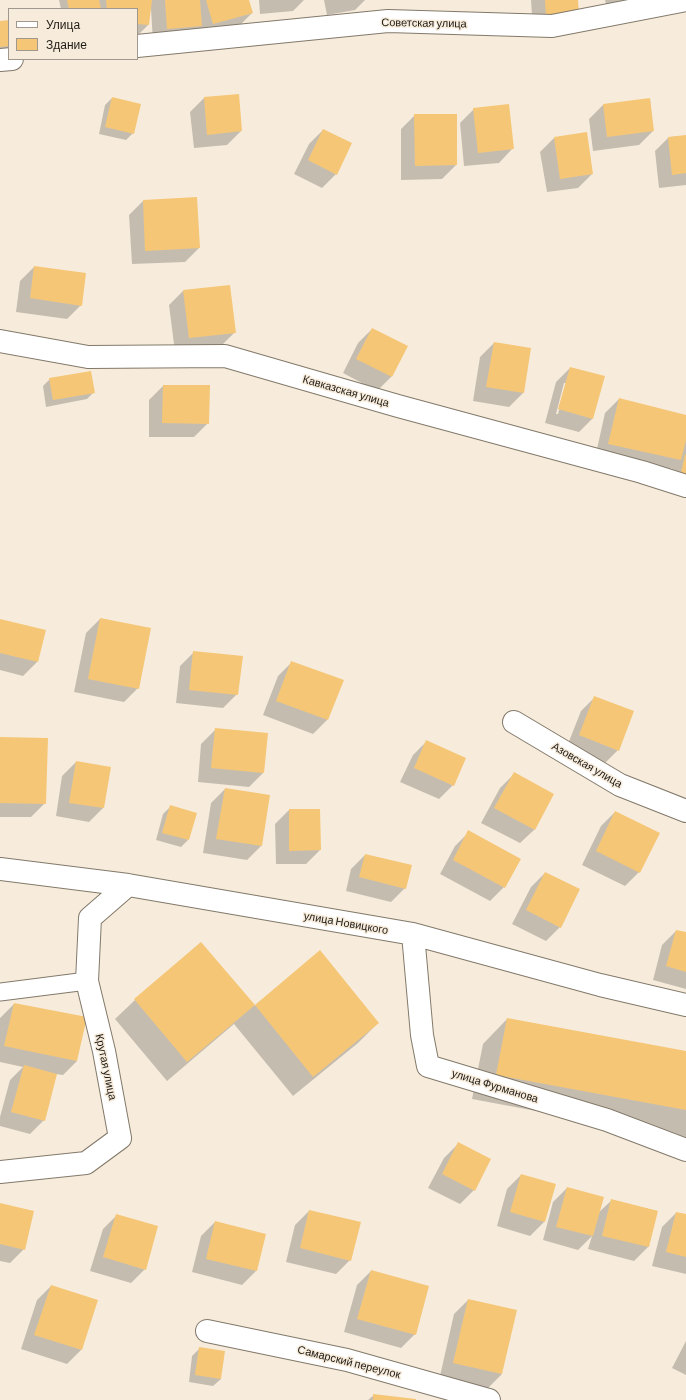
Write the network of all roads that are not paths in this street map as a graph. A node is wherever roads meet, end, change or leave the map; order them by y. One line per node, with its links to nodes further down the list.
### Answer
1 (686, 0): 2 (street, Советская улица)
2 (138, 46)
3 (0, 341): 4 (street, Кавказская улица)
4 (686, 486)
5 (514, 722): 6 (street, Азовская улица)
6 (686, 811)
7 (0, 869): 8 (street, улица Новицкого)
8 (128, 885): 9 (street, улица Новицкого); 10 (street, Крутая улица)
9 (413, 934): 12 (street, улица Новицкого); 13 (street, улица Фурманова)
10 (86, 981): 11 (lane); 14 (street, Крутая улица)
11 (0, 992)
12 (686, 1005)
13 (686, 1150)
14 (0, 1172)
15 (207, 1331): 16 (street, Самарский переулок)
16 (489, 1400)

